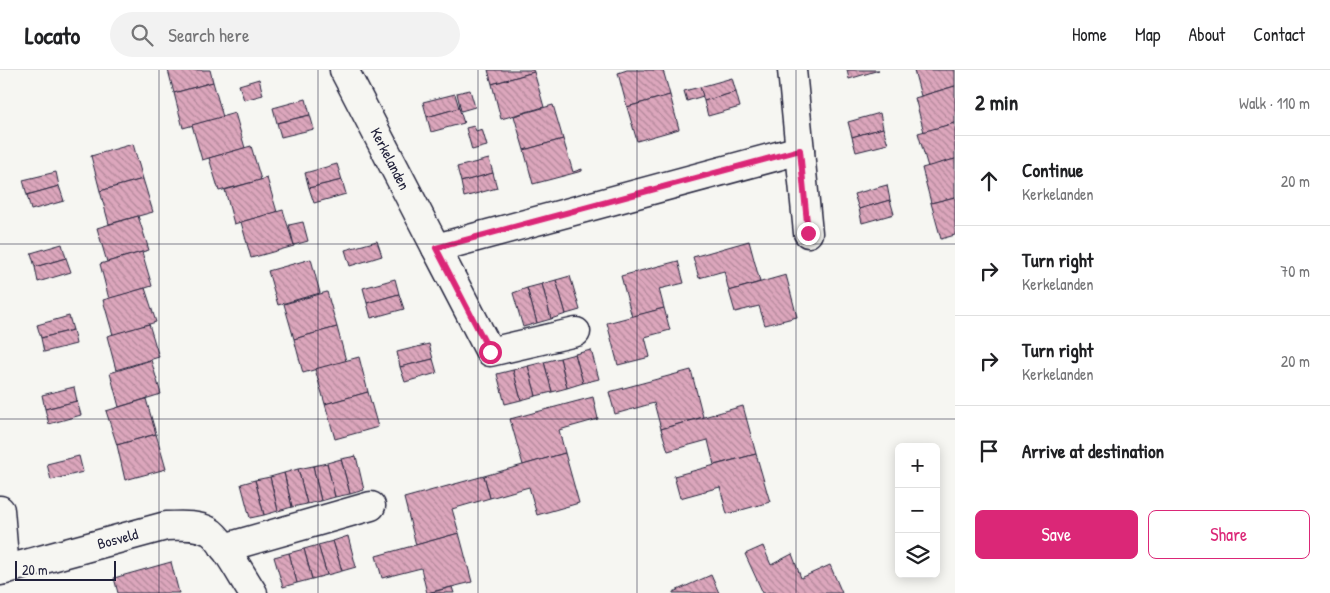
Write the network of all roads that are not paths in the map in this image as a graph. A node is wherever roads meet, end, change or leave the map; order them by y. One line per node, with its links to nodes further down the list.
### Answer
1 (344, 70): 5 (street, Kerkelanden)
2 (792, 70): 3 (street)
3 (800, 150): 4 (street); 5 (street)
4 (808, 233)
5 (436, 248): 6 (street, Kerkelanden)
6 (576, 332)
7 (371, 506): 9 (street)
8 (0, 510): 10 (street, Bosveld)
9 (224, 548): 10 (street, Bosveld); 11 (street, Bosveld)
10 (2, 570)
11 (252, 593)

